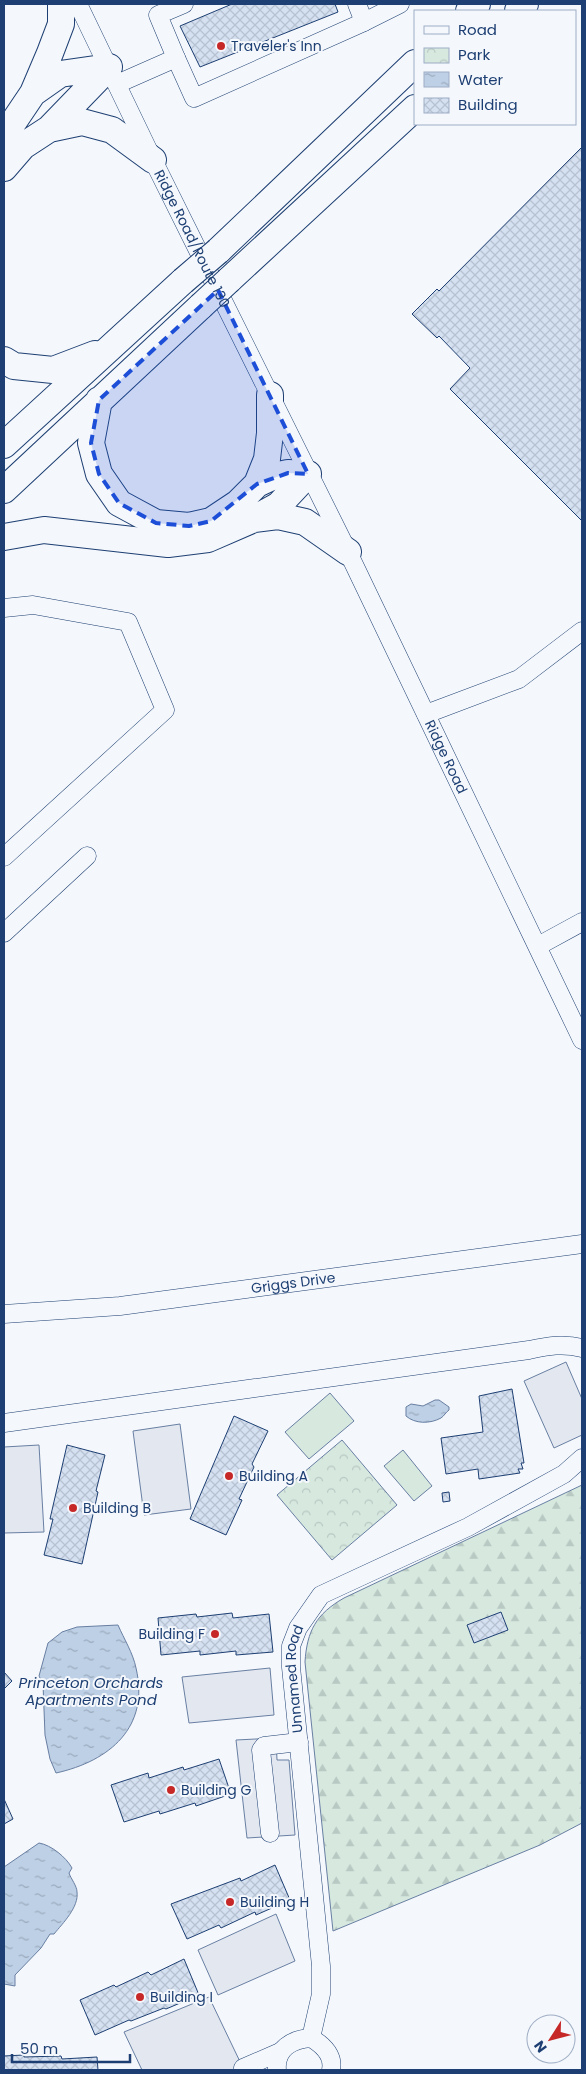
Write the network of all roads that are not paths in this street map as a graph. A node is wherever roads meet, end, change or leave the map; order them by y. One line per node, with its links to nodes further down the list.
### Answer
1 (61, 4): 10 (highway)
2 (78, 4): 9 (street, Ridge Road/Route 130)
3 (184, 4): 7 (street)
4 (357, 4): 6 (street)
5 (400, 4): 6 (street)
6 (364, 22): 7 (street)
7 (176, 58): 9 (street)
8 (414, 64): 16 (highway, bridge)
9 (113, 75): 10 (highway); 12 (highway); 14 (street, Ridge Road/Route 130)
10 (33, 92): 13 (highway)
11 (414, 109): 19 (highway, bridge)
12 (49, 129): 14 (highway); 15 (highway)
13 (4, 136)
14 (153, 160): 18 (street, Ridge Road/Route 130)
15 (4, 168)
16 (110, 348): 17 (highway); 20 (highway)
17 (4, 360)
18 (270, 395): 21 (street, Ridge Road/Route 130); 22 (highway)
19 (99, 400): 22 (highway); 23 (highway)
20 (4, 445)
21 (308, 474): 22 (highway); 24 (highway); 26 (street, Ridge Road)
22 (257, 484)
23 (4, 490)
24 (254, 519): 25 (highway); 26 (highway)
25 (4, 537)
26 (348, 552): 29 (street, Ridge Road)
27 (4, 608): 31 (street)
28 (582, 632): 29 (street)
29 (426, 714): 34 (street, Ridge Road)
30 (87, 856): 33 (street)
31 (4, 857)
32 (582, 922): 34 (street)
33 (4, 934)
34 (538, 946): 35 (street, Ridge Road)
35 (582, 1040)
36 (582, 1244): 37 (street, Griggs Drive)
37 (4, 1314)
38 (582, 1348): 39 (street)
39 (4, 1423)
40 (582, 1458): 42 (street, Unnamed Road)
41 (582, 1472): 42 (street, Unnamed Road)
42 (564, 1474): 43 (street, Unnamed Road)
43 (299, 1742): 44 (street); 45 (street, Unnamed Road)
44 (270, 1833)
45 (311, 2038): 46 (street); 49 (street)
46 (280, 2052): 47 (street); 48 (street)
47 (243, 2068)
48 (277, 2070)
49 (331, 2070)

